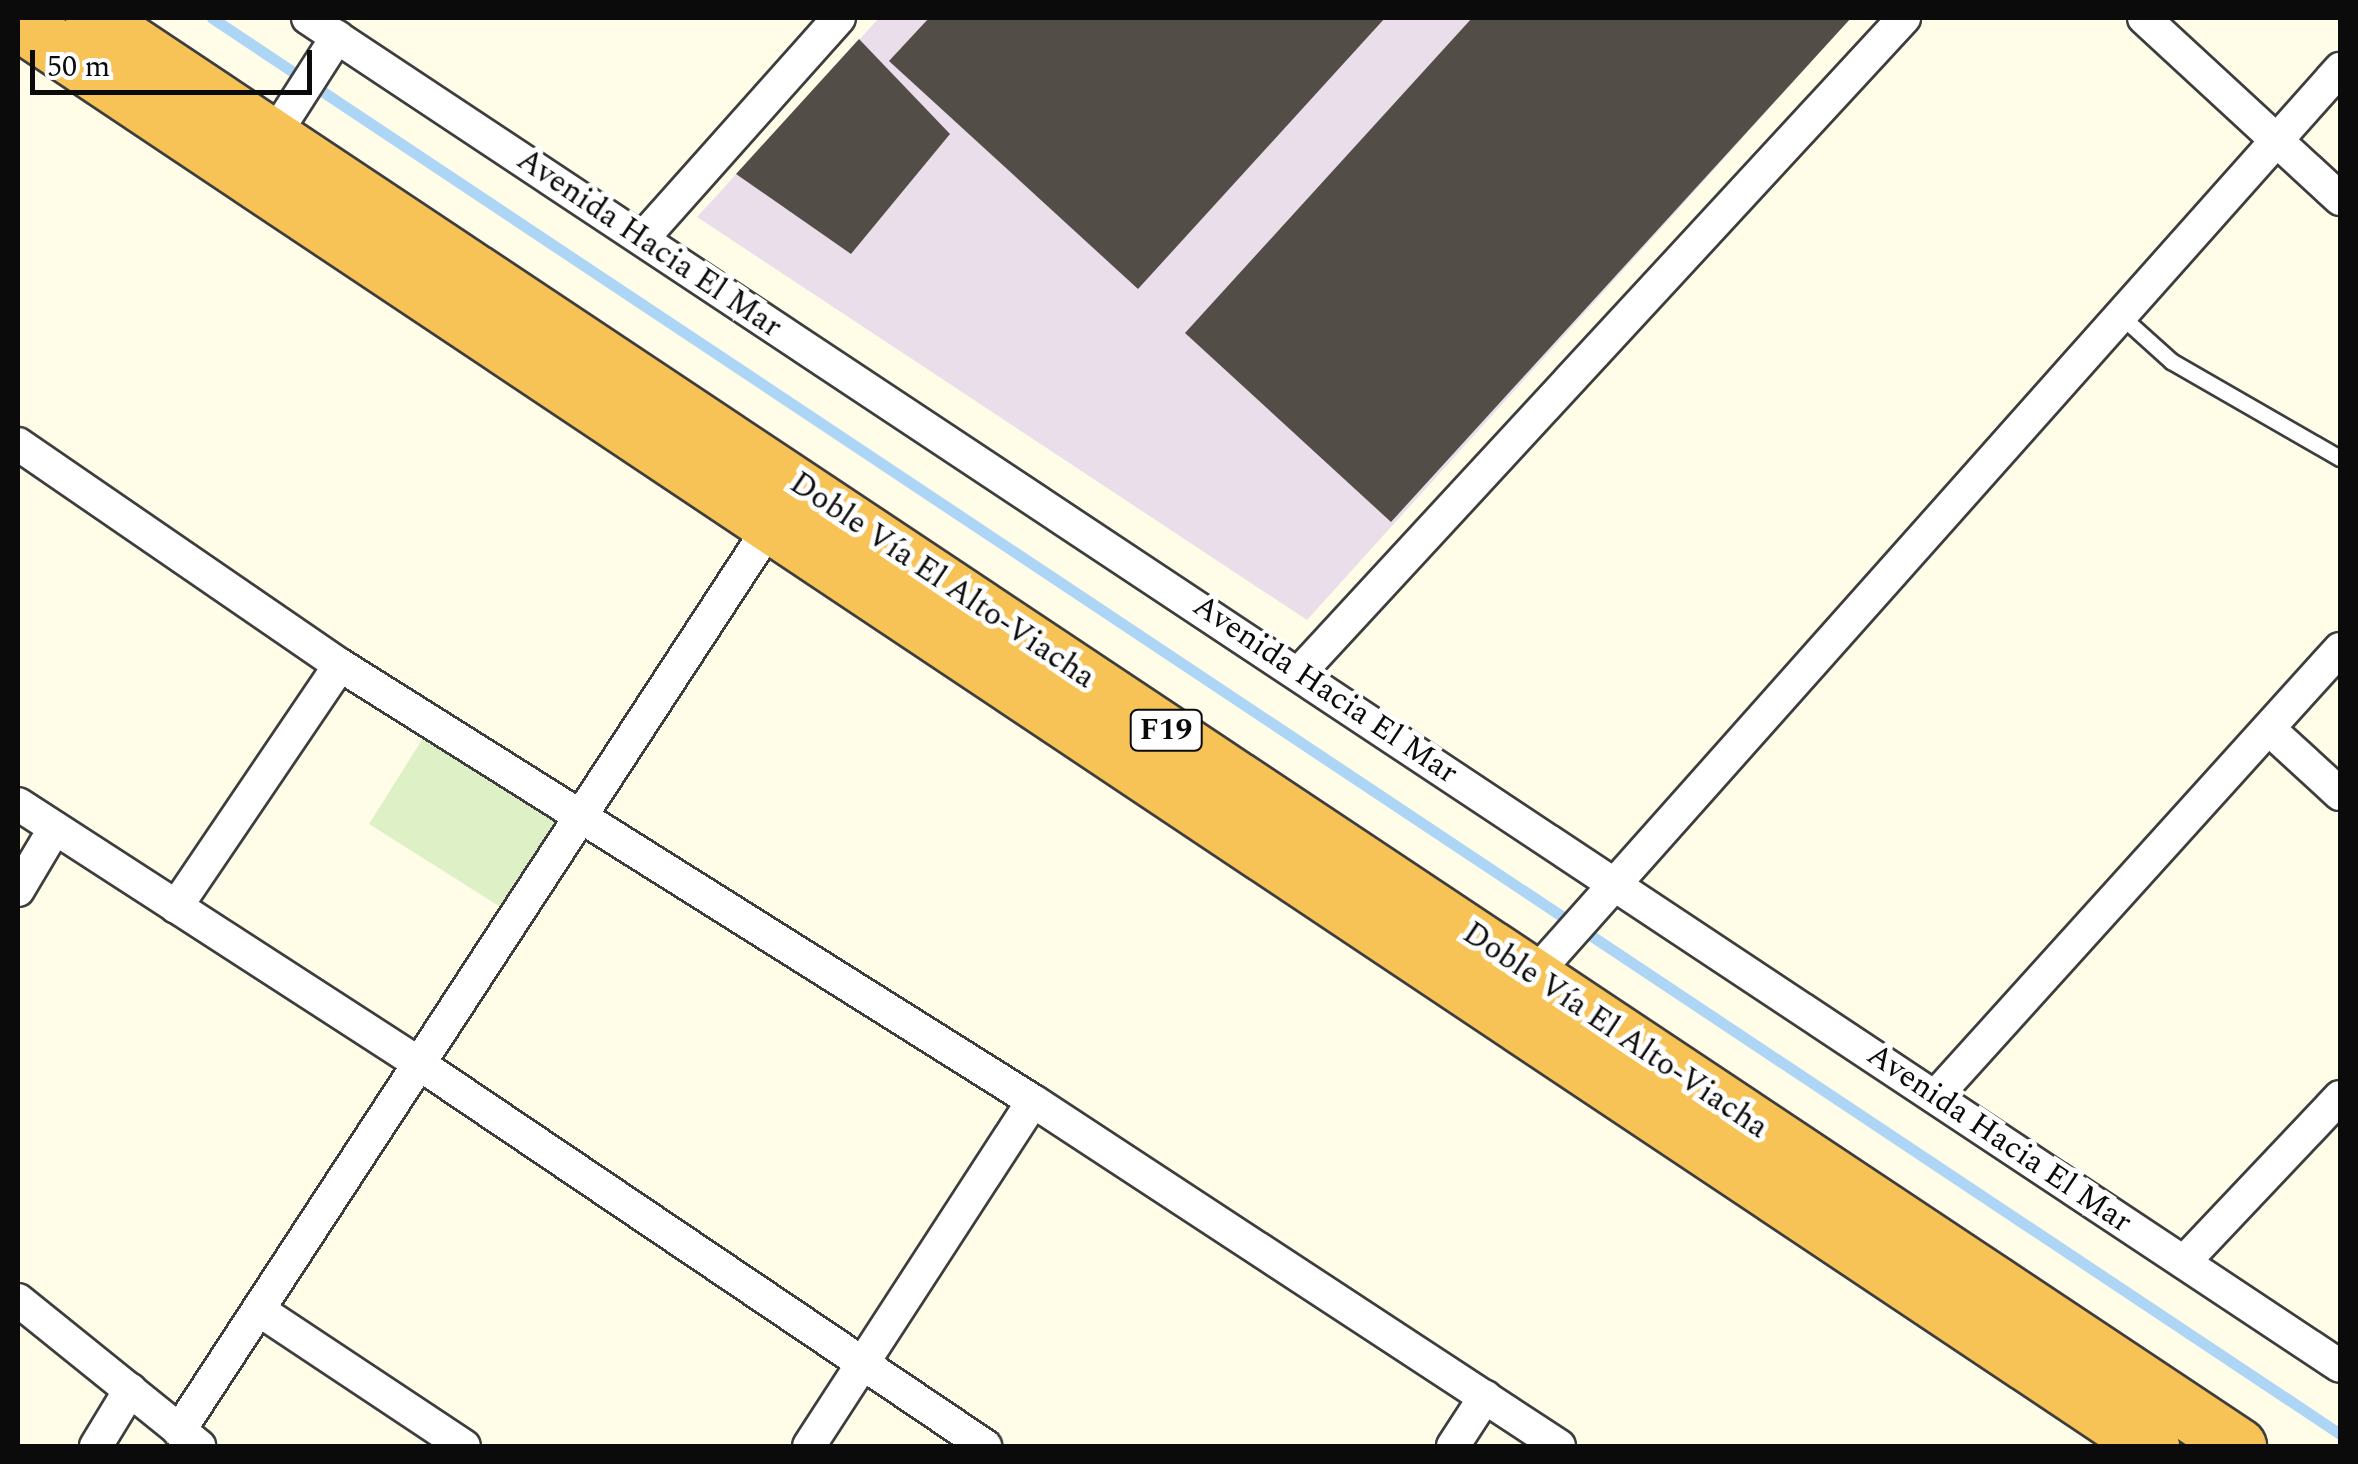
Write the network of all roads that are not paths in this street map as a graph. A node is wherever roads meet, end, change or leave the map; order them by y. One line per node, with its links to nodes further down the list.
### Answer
1 (93, 18): 9 (highway, Doble Vía El Alto-Viacha / F19)
2 (308, 18): 7 (street, Avenida Hacia El Mar)
3 (840, 18): 12 (street)
4 (1904, 18): 19 (street)
5 (2144, 18): 10 (street)
6 (18, 22): 16 (highway, Doble Vía El Alto-Viacha / F19)
7 (337, 37): 9 (street); 12 (street, Avenida Hacia El Mar)
8 (2340, 69): 10 (street)
9 (291, 108): 28 (highway, Doble Vía El Alto-Viacha / F19)
10 (2276, 140): 11 (street); 13 (street)
11 (2340, 199)
12 (642, 240): 19 (street, Avenida Hacia El Mar)
13 (2120, 315): 15 (lane); 25 (street)
14 (18, 444): 18 (street)
15 (2340, 458)
16 (771, 525): 23 (street); 47 (highway, Doble Vía El Alto-Viacha / F19)
17 (2340, 650): 20 (street)
18 (340, 665): 23 (street); 27 (street)
19 (1301, 670): 25 (street, Avenida Hacia El Mar)
20 (2269, 729): 21 (street); 30 (street)
21 (2340, 794)
22 (18, 804): 24 (street)
23 (583, 816): 29 (street); 32 (street)
24 (54, 828): 26 (street); 27 (street)
25 (1611, 883): 28 (street); 30 (street, Avenida Hacia El Mar)
26 (18, 890)
27 (176, 907): 29 (street)
28 (1540, 966): 48 (highway, Doble Vía El Alto-Viacha / F19)
29 (421, 1065): 35 (street); 36 (street)
30 (1935, 1097): 33 (street, Avenida Hacia El Mar)
31 (2340, 1097): 33 (street)
32 (1033, 1101): 36 (street); 39 (street)
33 (2184, 1262): 37 (street, Avenida Hacia El Mar)
34 (18, 1300): 38 (street)
35 (259, 1310): 40 (street); 42 (street)
36 (861, 1365): 43 (street); 44 (street)
37 (2340, 1366)
38 (130, 1390): 40 (street); 41 (street)
39 (1485, 1397): 45 (street); 46 (street)
40 (189, 1439)
41 (96, 1446)
42 (464, 1446)
43 (809, 1446)
44 (985, 1446)
45 (1453, 1446)
46 (1559, 1446)
47 (2151, 1446)
48 (2238, 1446)

